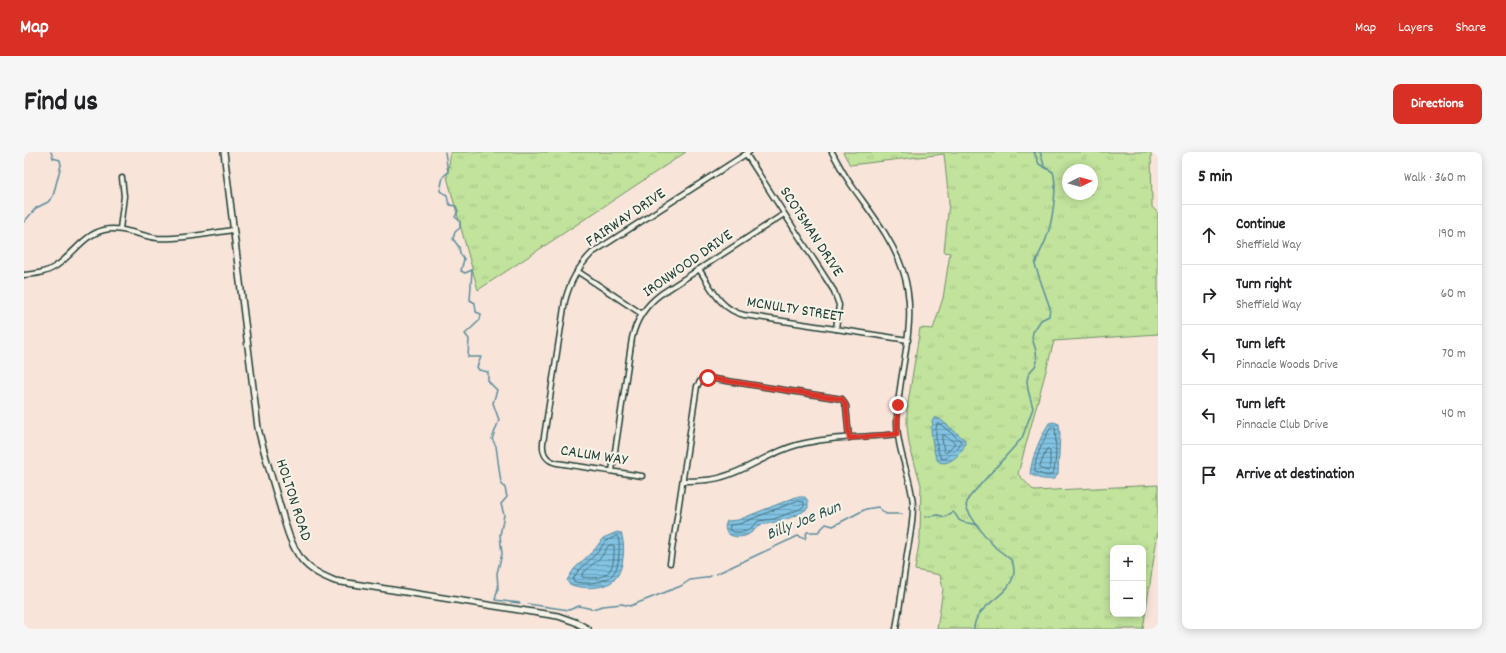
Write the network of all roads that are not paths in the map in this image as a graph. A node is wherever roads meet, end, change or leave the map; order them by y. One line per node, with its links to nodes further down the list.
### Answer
1 (224, 152): 7 (street, HOLTON ROAD)
2 (832, 152): 13 (street)
3 (748, 153): 5 (street, SCOTSMAN DRIVE); 9 (street, FAIRWAY DRIVE)
4 (122, 178): 6 (street)
5 (784, 214): 8 (street, IRONWOOD DRIVE); 12 (street, SCOTSMAN DRIVE)
6 (120, 229): 7 (street); 10 (street)
7 (233, 230): 21 (street, HOLTON ROAD)
8 (699, 269): 11 (street, IRONWOOD DRIVE); 12 (street, MCNULTY STREET)
9 (576, 271): 11 (street); 16 (street, FAIRWAY DRIVE)
10 (24, 275)
11 (642, 314): 17 (street, IRONWOOD DRIVE)
12 (836, 329): 13 (street, MCNULTY STREET)
13 (908, 340): 14 (street)
14 (897, 434): 15 (street); 22 (street)
15 (849, 438): 19 (street); 19 (street)
16 (545, 456): 17 (street, CALUM WAY)
17 (612, 471): 18 (street, CALUM WAY)
18 (642, 476)
19 (683, 481): 20 (street)
20 (670, 563)
21 (588, 629)
22 (896, 629)

